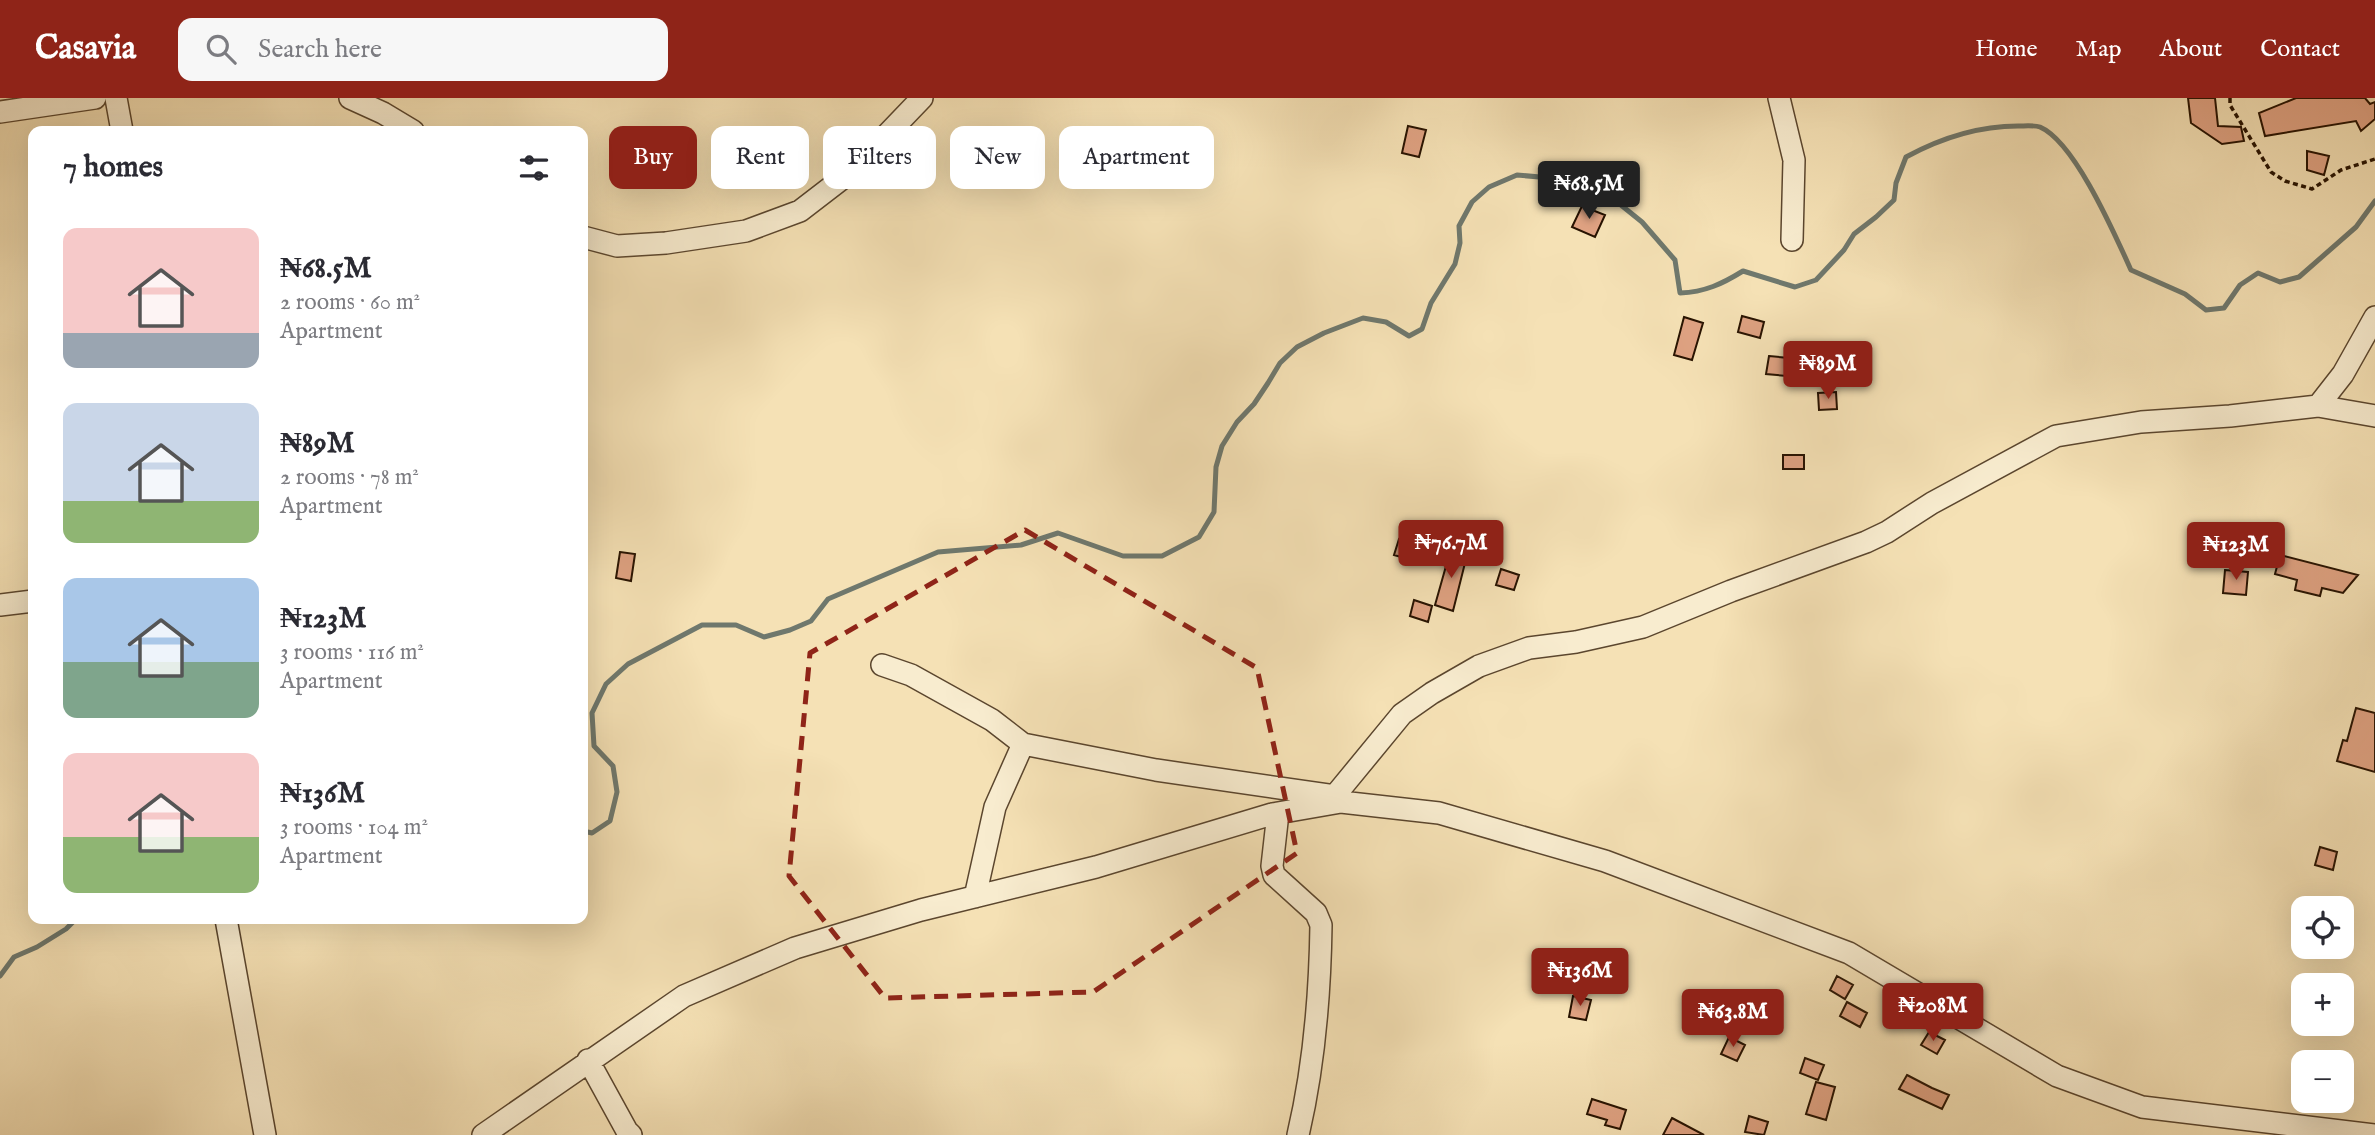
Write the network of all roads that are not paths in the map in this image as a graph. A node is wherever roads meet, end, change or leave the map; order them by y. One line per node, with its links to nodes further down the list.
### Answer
1 (95, 98): 6 (street)
2 (116, 98): 7 (street)
3 (350, 98): 8 (street)
4 (922, 98): 9 (street)
5 (1779, 98): 10 (street)
6 (0, 112)
7 (121, 126)
8 (404, 126)
9 (588, 238)
10 (1792, 240)
11 (2375, 317): 12 (street)
12 (2318, 406): 13 (street); 18 (street)
13 (2375, 416)
14 (28, 602): 15 (street)
15 (0, 605)
16 (882, 665): 17 (street)
17 (1023, 744): 18 (street); 20 (street)
18 (1332, 800): 19 (street); 27 (street)
19 (1278, 813): 20 (street); 26 (street)
20 (975, 897): 22 (street)
21 (227, 924): 23 (street)
22 (588, 1060): 24 (street); 25 (street)
23 (265, 1135)
24 (482, 1135)
25 (631, 1135)
26 (1298, 1135)
27 (2375, 1135)

